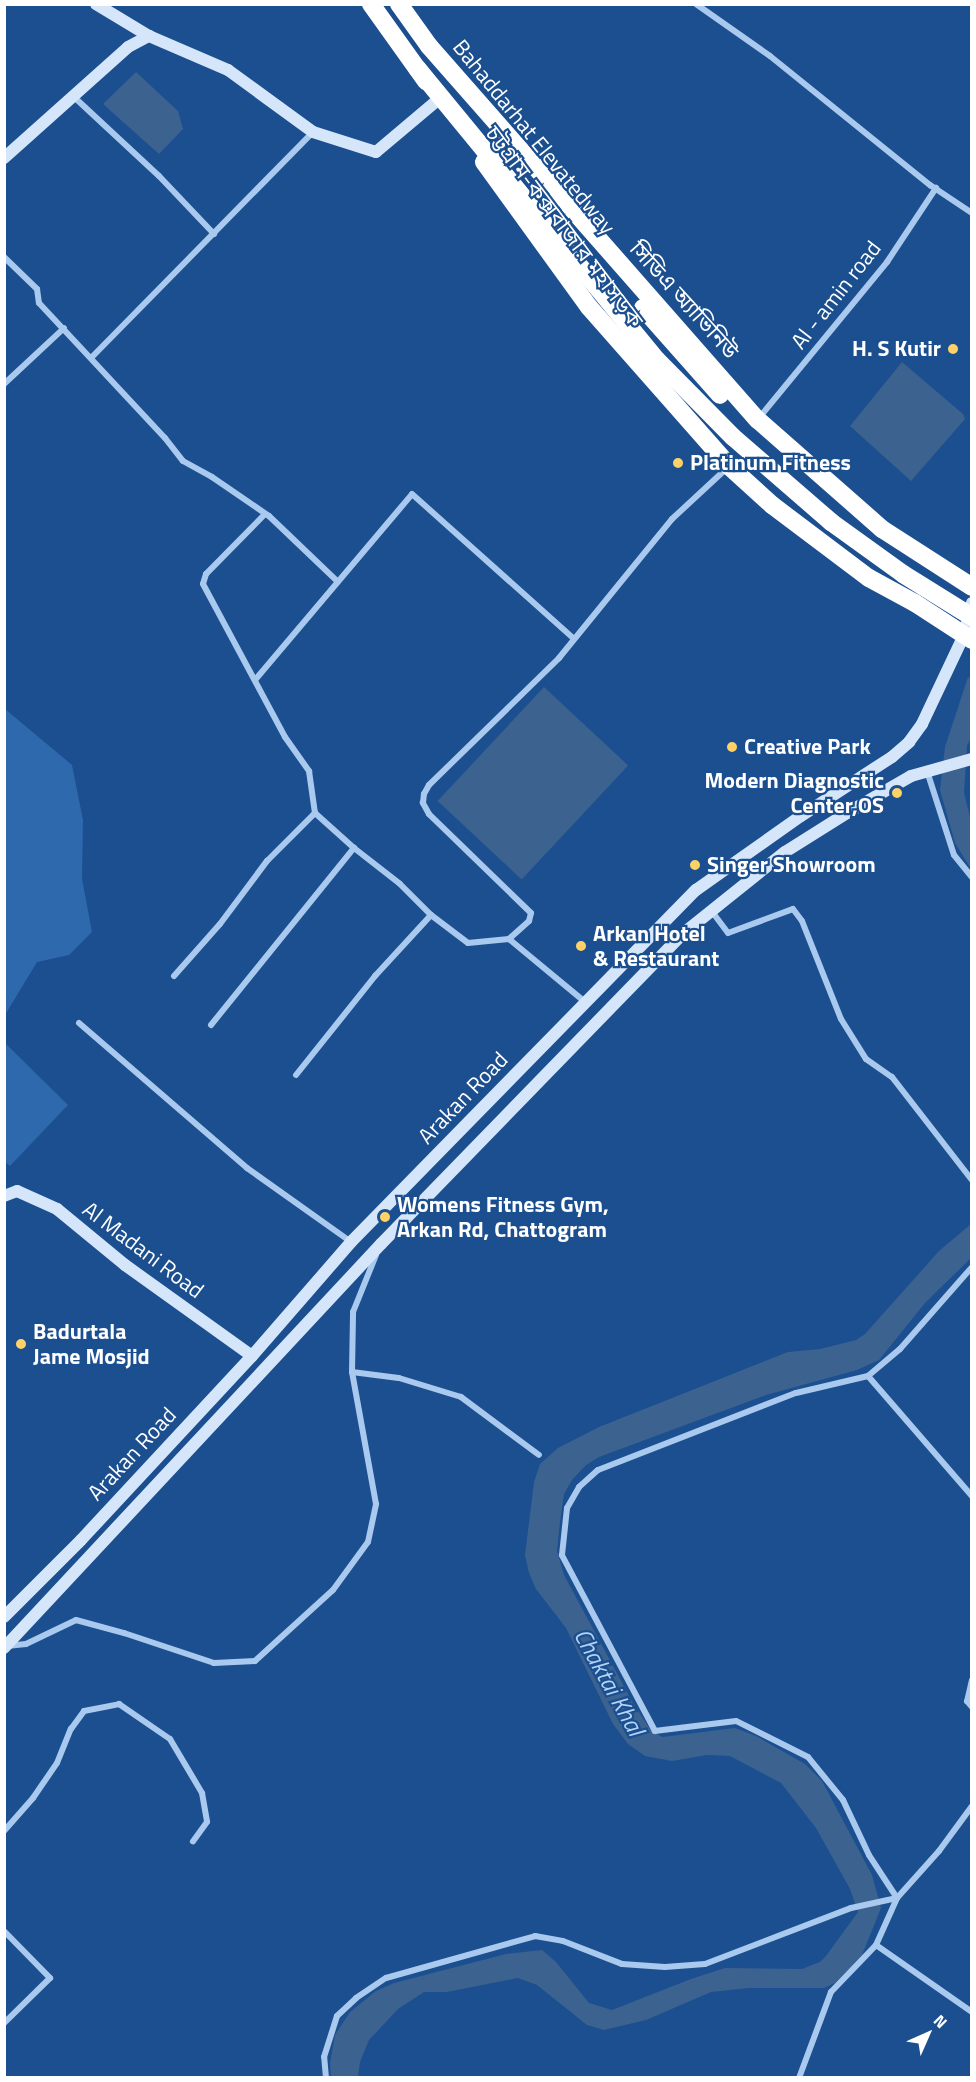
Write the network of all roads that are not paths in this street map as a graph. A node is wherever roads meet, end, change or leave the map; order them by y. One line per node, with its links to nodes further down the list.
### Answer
1 (96, 4): 6 (main road)
2 (371, 4): 5 (highway, চট্টগ্রাম-কক্সবাজার মহাসড়ক)
3 (696, 4): 13 (street)
4 (405, 9): 5 (highway); 7 (highway, সিডিএ অ্যাভিনিউ)
5 (386, 26): 8 (highway, চট্টগ্রাম-কক্সবাজার মহাসড়ক)
6 (149, 36): 9 (main road); 11 (main road)
7 (429, 46): 20 (highway, সিডিএ অ্যাভিনিউ); 25 (highway, Bahaddarhat Elevatedway)
8 (417, 68): 10 (highway, চট্টগ্রাম-কক্সবাজার মহাসড়ক); 27 (highway, Bahaddarhat Elevatedway, bridge)
9 (74, 97): 12 (main road); 15 (street)
10 (439, 99): 11 (main road); 21 (highway, চট্টগ্রাম-কক্সবাজার মহাসড়ক)
11 (313, 132): 15 (street)
12 (4, 158)
13 (936, 188): 14 (street); 20 (street, Al - amin road)
14 (972, 213)
15 (214, 234): 18 (street)
16 (4, 257): 17 (street)
17 (63, 328): 18 (street); 19 (street)
18 (91, 358): 22 (street)
19 (4, 384)
20 (758, 420): 24 (highway, সিডিএ অ্যাভিনিউ)
21 (729, 466): 28 (highway, চট্টগ্রাম-কক্সবাজার মহাসড়ক); 29 (street)
22 (265, 514): 23 (street); 30 (street)
23 (338, 582): 29 (street); 30 (street)
24 (972, 587)
25 (972, 597)
26 (972, 603): 28 (main road, Arakan Road)
27 (972, 617)
28 (968, 638): 40 (main road, Arakan Road)
29 (574, 639): 38 (street)
30 (255, 680): 33 (street)
31 (972, 759): 32 (main road, Arakan Road)
32 (927, 770): 35 (street); 36 (main road, Arakan Road)
33 (315, 813): 34 (street); 39 (street)
34 (354, 848): 37 (street); 42 (street)
35 (972, 877)
36 (710, 909): 44 (street); 47 (main road, Arakan Road)
37 (431, 915): 38 (street); 43 (street)
38 (509, 939): 40 (street)
39 (174, 976)
40 (584, 1001): 46 (main road, Arakan Road)
41 (79, 1023): 46 (street)
42 (211, 1024)
43 (296, 1075)
44 (972, 1180)
45 (4, 1196): 49 (main road, Al Madani Road)
46 (351, 1242): 49 (main road, Arakan Road)
47 (381, 1244): 50 (street); 55 (main road, Arakan Road)
48 (972, 1267): 51 (street)
49 (252, 1356): 54 (main road, Arakan Road)
50 (352, 1371): 52 (street); 55 (street)
51 (868, 1376): 53 (street); 61 (street)
52 (539, 1455)
53 (972, 1496)
54 (4, 1617)
55 (6, 1647)
56 (972, 1680): 57 (street)
57 (972, 1707)
58 (972, 1806): 61 (street)
59 (4, 1831): 60 (street)
60 (193, 1841)
61 (897, 1898): 63 (street); 66 (street)
62 (4, 1931): 65 (street)
63 (876, 1945): 64 (street); 67 (street)
64 (972, 2012)
65 (4, 2023)
66 (326, 2078)
67 (799, 2078)

